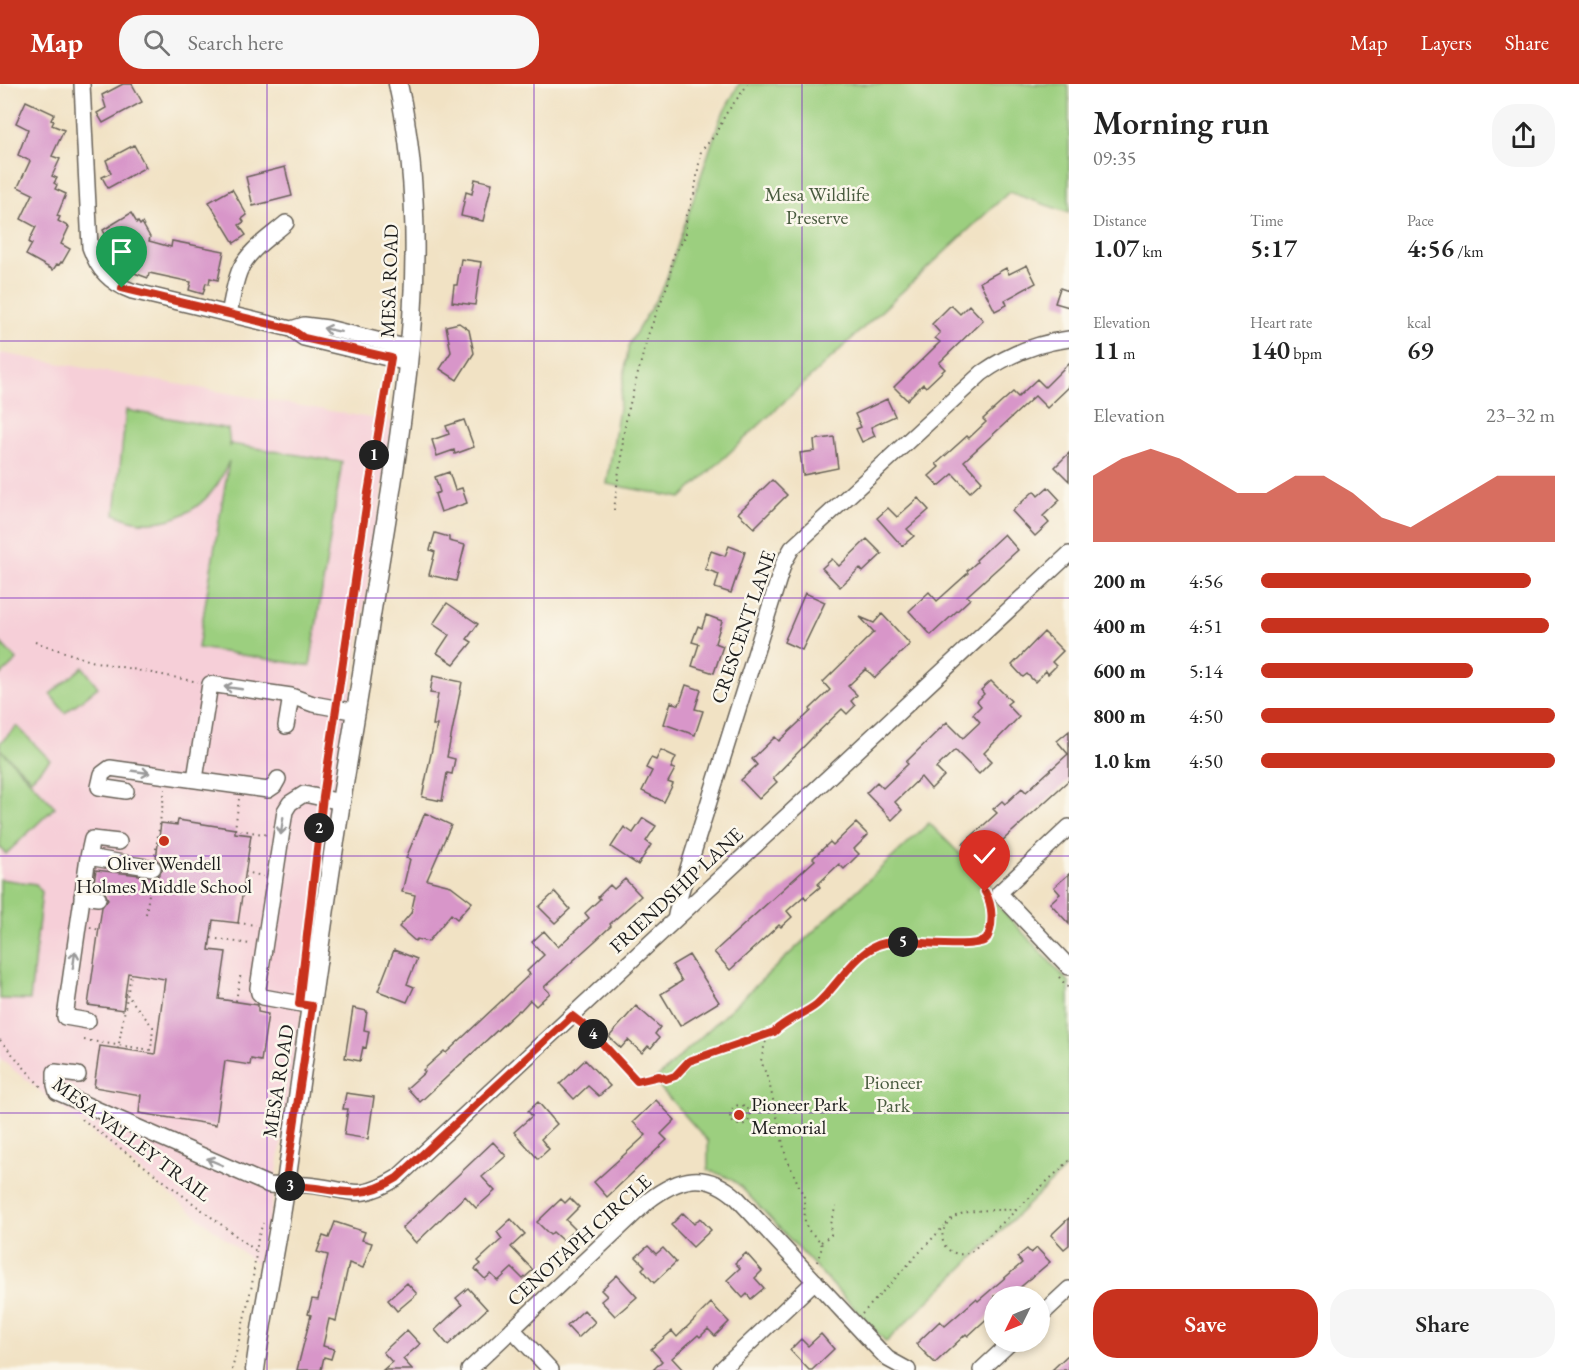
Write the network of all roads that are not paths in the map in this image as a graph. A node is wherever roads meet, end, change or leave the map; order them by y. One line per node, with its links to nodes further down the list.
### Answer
1 (82, 84): 4 (street)
2 (398, 84): 7 (main road, MESA ROAD)
3 (286, 223): 4 (street)
4 (229, 314): 6 (street)
5 (1069, 339): 22 (street, CRESCENT LANE)
6 (359, 343): 7 (street); 7 (street)
7 (403, 357): 10 (main road, MESA ROAD)
8 (1069, 554): 22 (street, FRIENDSHIP LANE)
9 (291, 696): 10 (street); 11 (street); 13 (street, one-way to 13)
10 (357, 712): 15 (main road, MESA ROAD)
11 (286, 726)
12 (278, 779): 13 (street)
13 (195, 780): 14 (street, one-way to 13)
14 (126, 791)
15 (341, 802): 24 (main road, MESA ROAD); 24 (street, one-way to 24)
16 (1069, 827): 23 (street)
17 (119, 842): 18 (street)
18 (88, 857): 19 (street); 20 (street)
19 (153, 868)
20 (82, 896): 21 (street); 25 (street, one-way to 20)
21 (98, 898)
22 (675, 920): 27 (street, FRIENDSHIP LANE)
23 (1064, 964)
24 (312, 1006): 27 (main road, MESA ROAD)
25 (88, 1021)
26 (78, 1075): 27 (street, FRIENDSHIP LANE, one-way to 26)
27 (285, 1186): 33 (main road, MESA ROAD)
28 (815, 1281): 31 (street, CENOTAPH CIRCLE); 36 (street); 37 (street, CENOTAPH CIRCLE)
29 (1069, 1289): 30 (street)
30 (1050, 1307)
31 (512, 1329): 34 (street, CENOTAPH CIRCLE); 35 (street)
32 (1000, 1352): 38 (street)
33 (255, 1370)
34 (469, 1370)
35 (551, 1370)
36 (721, 1370)
37 (908, 1370)
38 (981, 1370)

